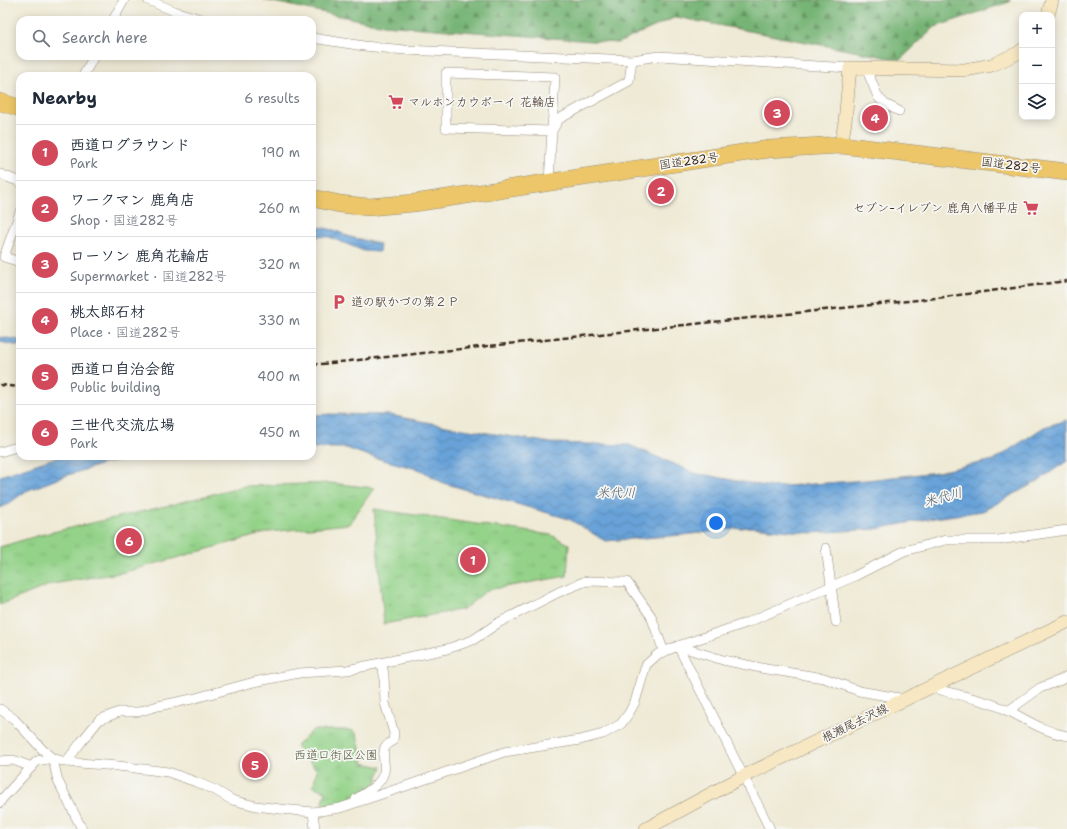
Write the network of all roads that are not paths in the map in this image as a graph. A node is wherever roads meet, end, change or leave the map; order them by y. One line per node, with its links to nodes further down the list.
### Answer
1 (124, 0): 5 (street)
2 (148, 0): 6 (street)
3 (1052, 0): 4 (main road)
4 (1050, 12)
5 (115, 16)
6 (191, 16)
7 (316, 39): 10 (street)
8 (1019, 52): 12 (main road)
9 (92, 60): 13 (street)
10 (632, 60): 11 (street); 17 (street)
11 (850, 68): 12 (main road); 18 (main road)
12 (866, 68): 16 (street)
13 (85, 72)
14 (0, 102): 15 (highway)
15 (16, 107)
16 (899, 111)
17 (552, 131): 17 (street); 22 (street)
18 (841, 145): 19 (highway, 国道282号); 22 (highway, 国道282号)
19 (1067, 172)
20 (0, 174): 21 (street)
21 (16, 180)
22 (550, 182): 23 (highway, 国道282号)
23 (316, 199)
24 (16, 223): 25 (street)
25 (16, 261)
26 (16, 447): 27 (street)
27 (0, 452)
28 (1067, 530): 30 (street)
29 (826, 548): 30 (street)
30 (832, 586): 31 (street); 33 (street)
31 (836, 622)
32 (1067, 622): 37 (main road, 根瀬尾去沢線)
33 (678, 646): 34 (street); 38 (street); 46 (street)
34 (664, 652): 35 (street); 48 (street)
35 (382, 663): 44 (street); 48 (street)
36 (1067, 676): 40 (street)
37 (928, 687): 38 (main road, 根瀬尾去沢線); 40 (street)
38 (905, 699): 46 (main road, 根瀬尾去沢線)
39 (0, 709): 42 (street)
40 (1008, 711): 41 (street)
41 (1067, 736)
42 (52, 758): 44 (street); 45 (street); 50 (street)
43 (0, 761): 45 (street)
44 (66, 762): 49 (street)
45 (32, 767): 47 (street)
46 (744, 776): 52 (main road, 根瀬尾去沢線); 53 (street)
47 (2, 798)
48 (347, 805): 49 (street)
49 (313, 812): 51 (street)
50 (82, 829)
51 (316, 829)
52 (646, 829)
53 (770, 829)

